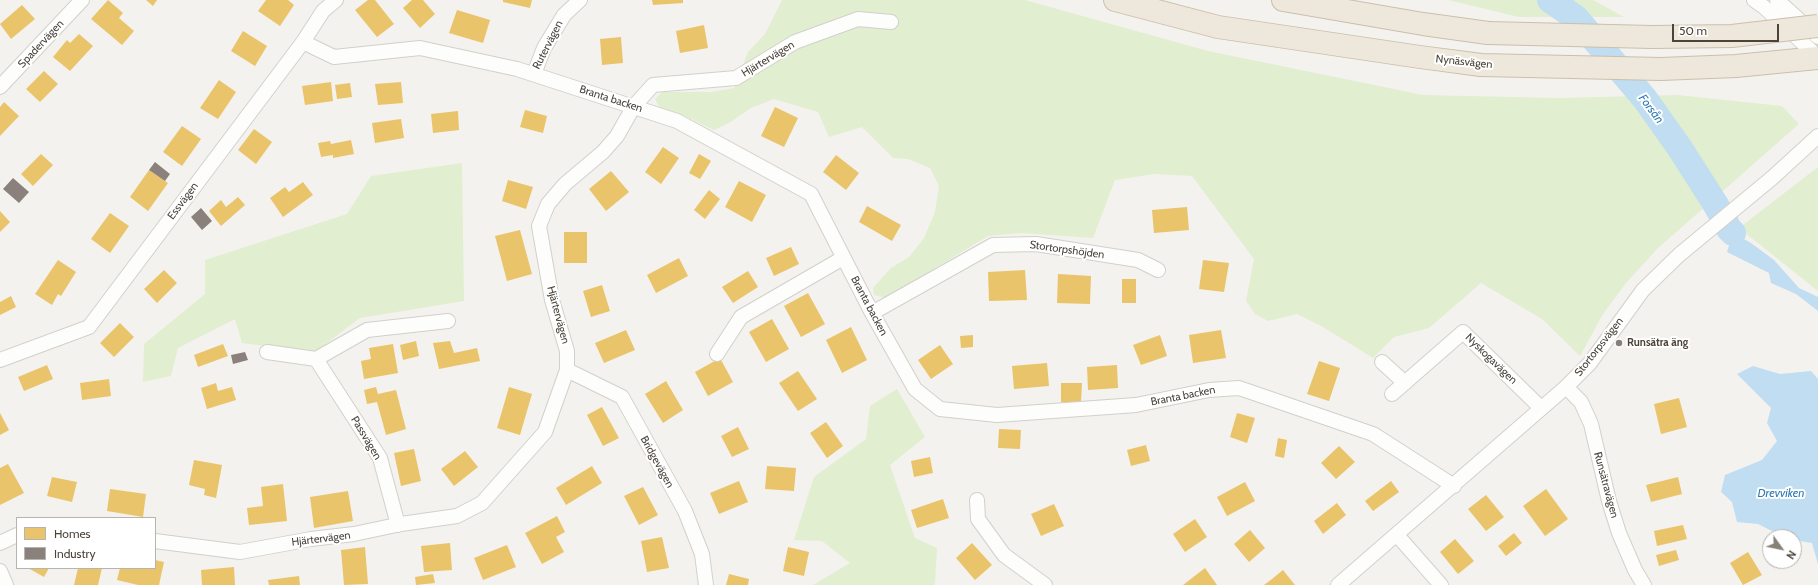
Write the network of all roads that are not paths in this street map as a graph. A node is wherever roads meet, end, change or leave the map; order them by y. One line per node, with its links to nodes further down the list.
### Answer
1 (82, 0): 14 (street, Spadervägen)
2 (336, 0): 11 (street, Essvägen)
3 (580, 0): 13 (street, Rutervägen)
4 (1115, 0): 12 (highway, Nynäsvägen)
5 (1283, 0): 9 (highway, bridge)
6 (1777, 0): 10 (street)
7 (1763, 2): 12 (street)
8 (891, 22): 15 (street, Hjärtervägen)
9 (1818, 26)
10 (1818, 37)
11 (303, 42): 13 (street, Branta backen); 24 (street, Essvägen)
12 (1818, 57)
13 (534, 74): 15 (street, Branta backen)
14 (0, 87)
15 (634, 106): 17 (street, Branta backen); 26 (street, Hjärtervägen)
16 (1818, 136): 28 (street, Stortorpsvägen)
17 (843, 258): 19 (street, Branta backen); 22 (street)
18 (1158, 270): 19 (street, Stortorpshöjden)
19 (872, 313): 31 (street, Branta backen)
20 (448, 321): 23 (street)
21 (267, 352): 23 (street)
22 (717, 354)
23 (316, 359): 33 (street, Passvägen)
24 (0, 360)
25 (1382, 362): 27 (street)
26 (567, 370): 33 (street, Hjärtervägen); 40 (street, Bridgevägen)
27 (1404, 383): 29 (street, Nyskogavägen); 30 (street, Nyskogavägen)
28 (1566, 387): 30 (street, Stortorpsvägen); 44 (street, Runsätravägen)
29 (1392, 394)
30 (1541, 408): 31 (street, Stortorpsvägen)
31 (1454, 486): 35 (street, Stortorpsvägen)
32 (977, 500): 41 (street)
33 (398, 525): 36 (street, Hjärtervägen)
34 (16, 535): 37 (street)
35 (1397, 535): 42 (street, Stortorpsvägen); 43 (street)
36 (156, 542)
37 (0, 543)
38 (0, 571): 39 (street)
39 (6, 585)
40 (706, 585)
41 (1045, 585)
42 (1338, 585)
43 (1441, 585)
44 (1644, 585)

